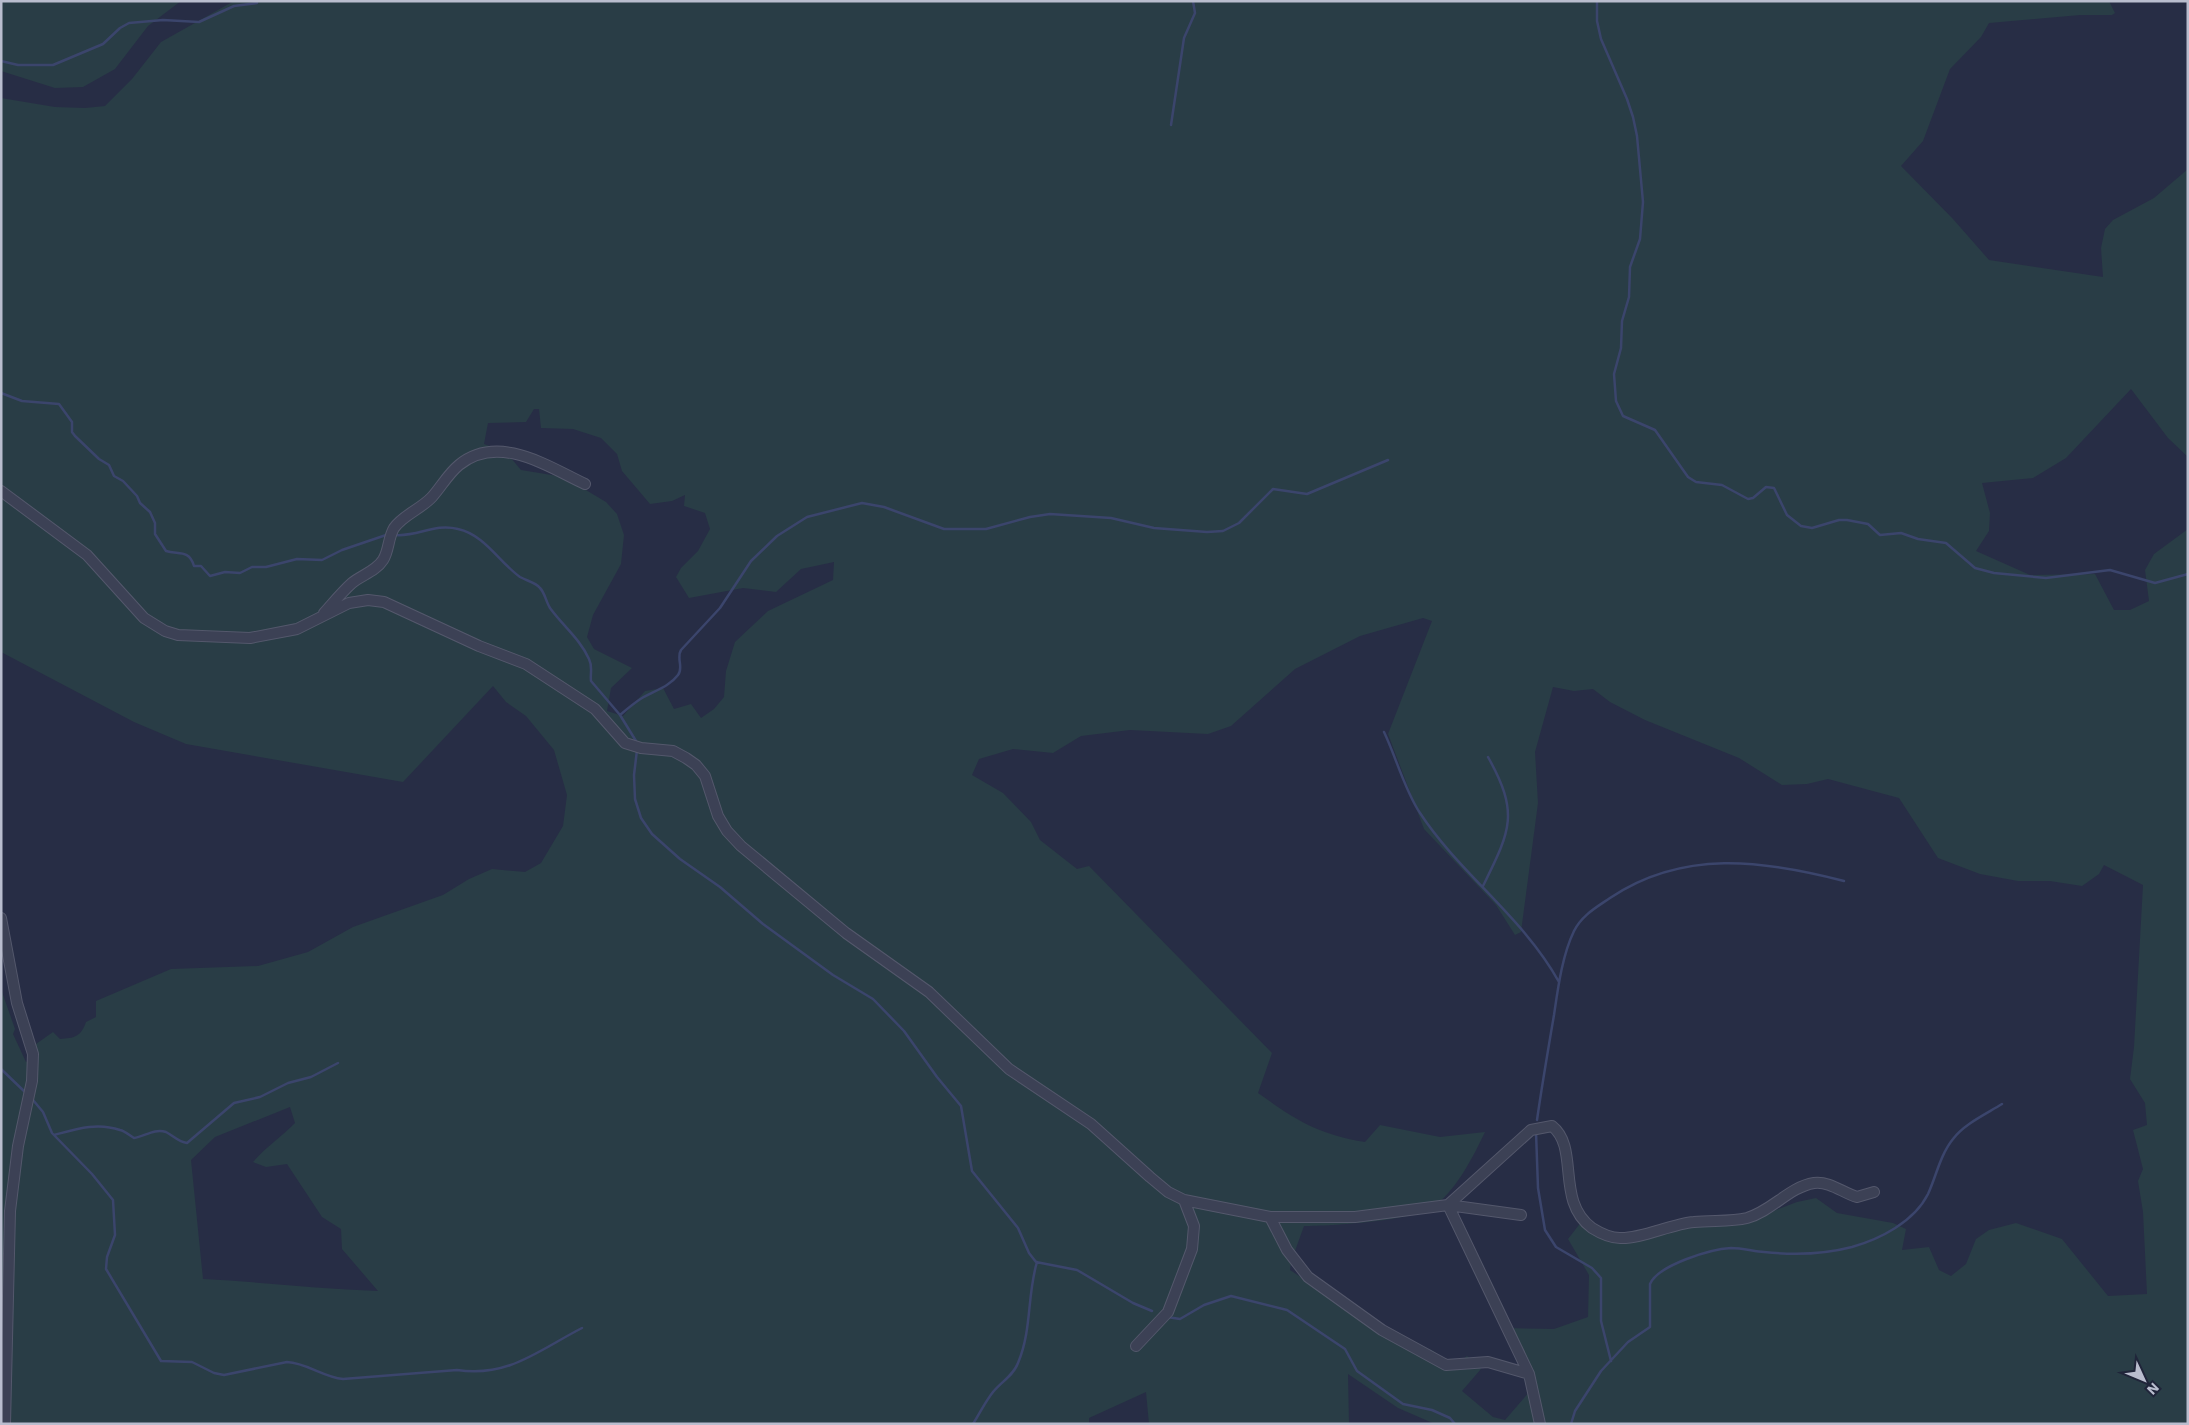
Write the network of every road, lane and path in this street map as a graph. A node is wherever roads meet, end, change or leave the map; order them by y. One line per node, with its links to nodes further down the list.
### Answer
1 (585, 484): 3 (street)
2 (1, 491): 3 (street)
3 (320, 618): 6 (street)
4 (1, 918): 12 (street)
5 (1874, 1192): 7 (street)
6 (1184, 1200): 9 (street); 10 (street)
7 (1448, 1206): 8 (street); 9 (street); 11 (street)
8 (1521, 1215)
9 (1270, 1217): 11 (street)
10 (1136, 1346)
11 (1529, 1374): 13 (street)
12 (5, 1424)
13 (1540, 1424)

